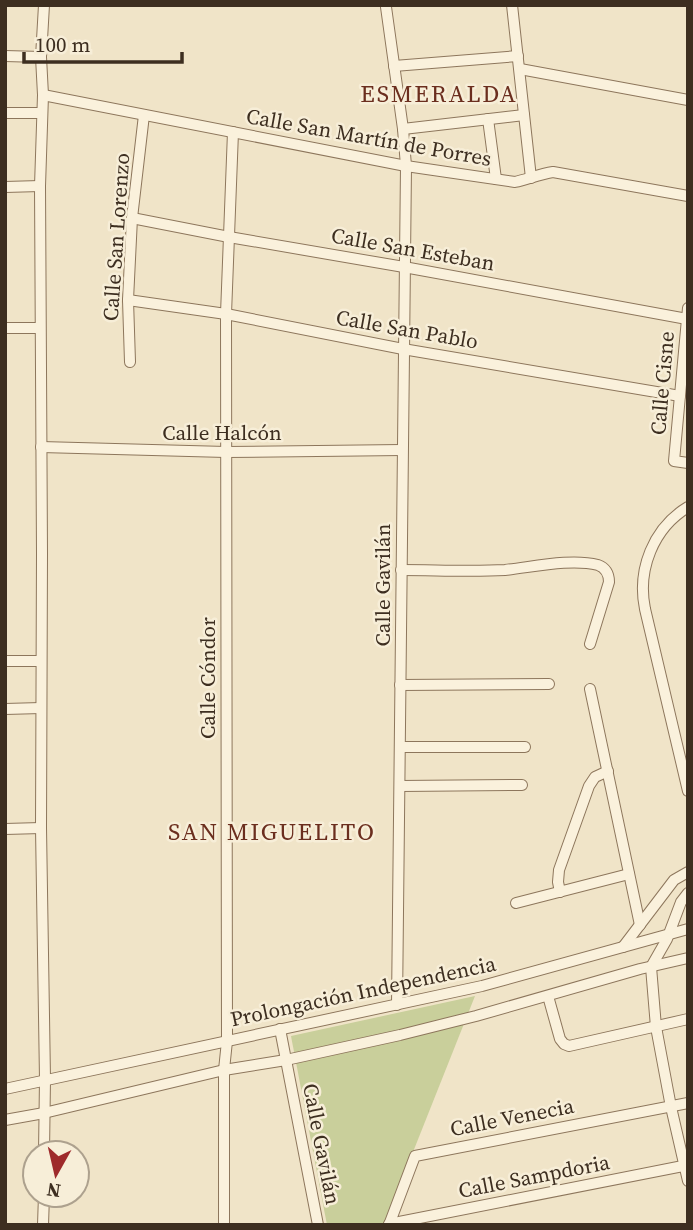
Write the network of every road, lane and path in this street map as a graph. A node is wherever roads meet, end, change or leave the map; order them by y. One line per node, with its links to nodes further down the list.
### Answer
1 (44, 5): 6 (street)
2 (512, 5): 5 (street)
3 (386, 6): 7 (street, Calle Gavilán)
4 (5, 56): 6 (street)
5 (518, 56): 7 (street); 8 (street)
6 (41, 57): 9 (street)
7 (394, 66): 16 (street, Calle Gavilán)
8 (520, 69): 10 (street); 14 (street)
9 (43, 95): 12 (street); 13 (street, Calle San Martín de Porres)
10 (688, 100)
11 (5, 113): 12 (street)
12 (42, 113): 21 (street)
13 (144, 115): 17 (street, Calle San Martín de Porres); 24 (street, Calle San Lorenzo)
14 (524, 116): 15 (street); 19 (street)
15 (488, 119): 16 (street); 20 (street)
16 (403, 129): 18 (street, Calle Gavilán)
17 (233, 132): 18 (street, Calle San Martín de Porres); 25 (street, Calle Cóndor)
18 (406, 166): 20 (street, Calle San Martín de Porres); 26 (street, Calle Gavilán)
19 (531, 178): 20 (street, Calle San Martín de Porres); 23 (street, Calle San Martín de Porres)
20 (496, 179)
21 (40, 186): 22 (street); 32 (street)
22 (5, 187)
23 (688, 196)
24 (132, 218): 25 (street, Calle San Esteban); 27 (street, Calle San Lorenzo)
25 (229, 237): 26 (street, Calle San Esteban); 29 (street, Calle Cóndor)
26 (404, 267): 30 (street, Calle San Esteban); 33 (street, Calle Gavilán)
27 (128, 300): 29 (street, Calle San Pablo); 34 (street, Calle San Lorenzo)
28 (688, 308): 30 (street, Calle Cisne)
29 (226, 314): 33 (street, Calle San Pablo); 38 (street, Calle Cóndor)
30 (687, 319): 35 (street, Calle Cisne)
31 (5, 328): 32 (street)
32 (40, 328): 36 (street)
33 (403, 349): 35 (street, Calle San Pablo); 37 (street, Calle Gavilán)
34 (130, 362)
35 (680, 396): 39 (street, Calle Cisne)
36 (41, 447): 38 (street, Calle Halcón); 44 (street)
37 (402, 450): 38 (street, Calle Halcón); 41 (street, Calle Gavilán)
38 (226, 452): 74 (street, Calle Cóndor)
39 (688, 463)
40 (688, 507): 55 (street)
41 (401, 570): 42 (street); 46 (street, Calle Gavilán)
42 (590, 643)
43 (5, 661): 44 (street)
44 (41, 661): 48 (street)
45 (549, 684): 46 (street)
46 (400, 685): 50 (street, Calle Gavilán)
47 (590, 689): 52 (street)
48 (41, 708): 49 (street); 56 (street)
49 (5, 709)
50 (400, 747): 51 (street); 54 (street, Calle Gavilán)
51 (525, 747)
52 (608, 771): 59 (street); 60 (street)
53 (522, 785): 54 (street)
54 (400, 786): 70 (street, Calle Gavilán)
55 (688, 791)
56 (41, 828): 57 (street); 77 (street)
57 (5, 829)
58 (688, 872): 63 (street)
59 (629, 874): 60 (street); 63 (street)
60 (560, 892): 62 (street)
61 (688, 893): 65 (street)
62 (516, 903)
63 (640, 925): 66 (street)
64 (688, 929): 65 (street, Prolongación Independencia)
65 (669, 934): 66 (street, Prolongación Independencia); 68 (street)
66 (623, 947): 70 (street, Prolongación Independencia)
67 (688, 958): 68 (street)
68 (651, 967): 69 (street); 72 (street)
69 (548, 996): 72 (street); 75 (street)
70 (397, 1004): 73 (street, Prolongación Independencia)
71 (688, 1020): 72 (street)
72 (656, 1027): 80 (street)
73 (279, 1030): 74 (street, Prolongación Independencia); 75 (street, Calle Gavilán)
74 (227, 1041): 76 (street, Calle Cóndor); 77 (street, Prolongación Independencia)
75 (286, 1060): 76 (street); 87 (street, Calle Gavilán)
76 (224, 1070): 81 (street); 86 (street, Calle Cóndor)
77 (45, 1079): 78 (street, Prolongación Independencia); 81 (street)
78 (5, 1088)
79 (688, 1103): 80 (street, Calle Venecia)
80 (671, 1107): 84 (street); 88 (street, Calle Venecia)
81 (44, 1113): 82 (street); 83 (street)
82 (5, 1120)
83 (44, 1139)
84 (686, 1165): 85 (street); 88 (street, Calle Sampdoria)
85 (688, 1181)
86 (224, 1225)
87 (318, 1225)
88 (389, 1225)

